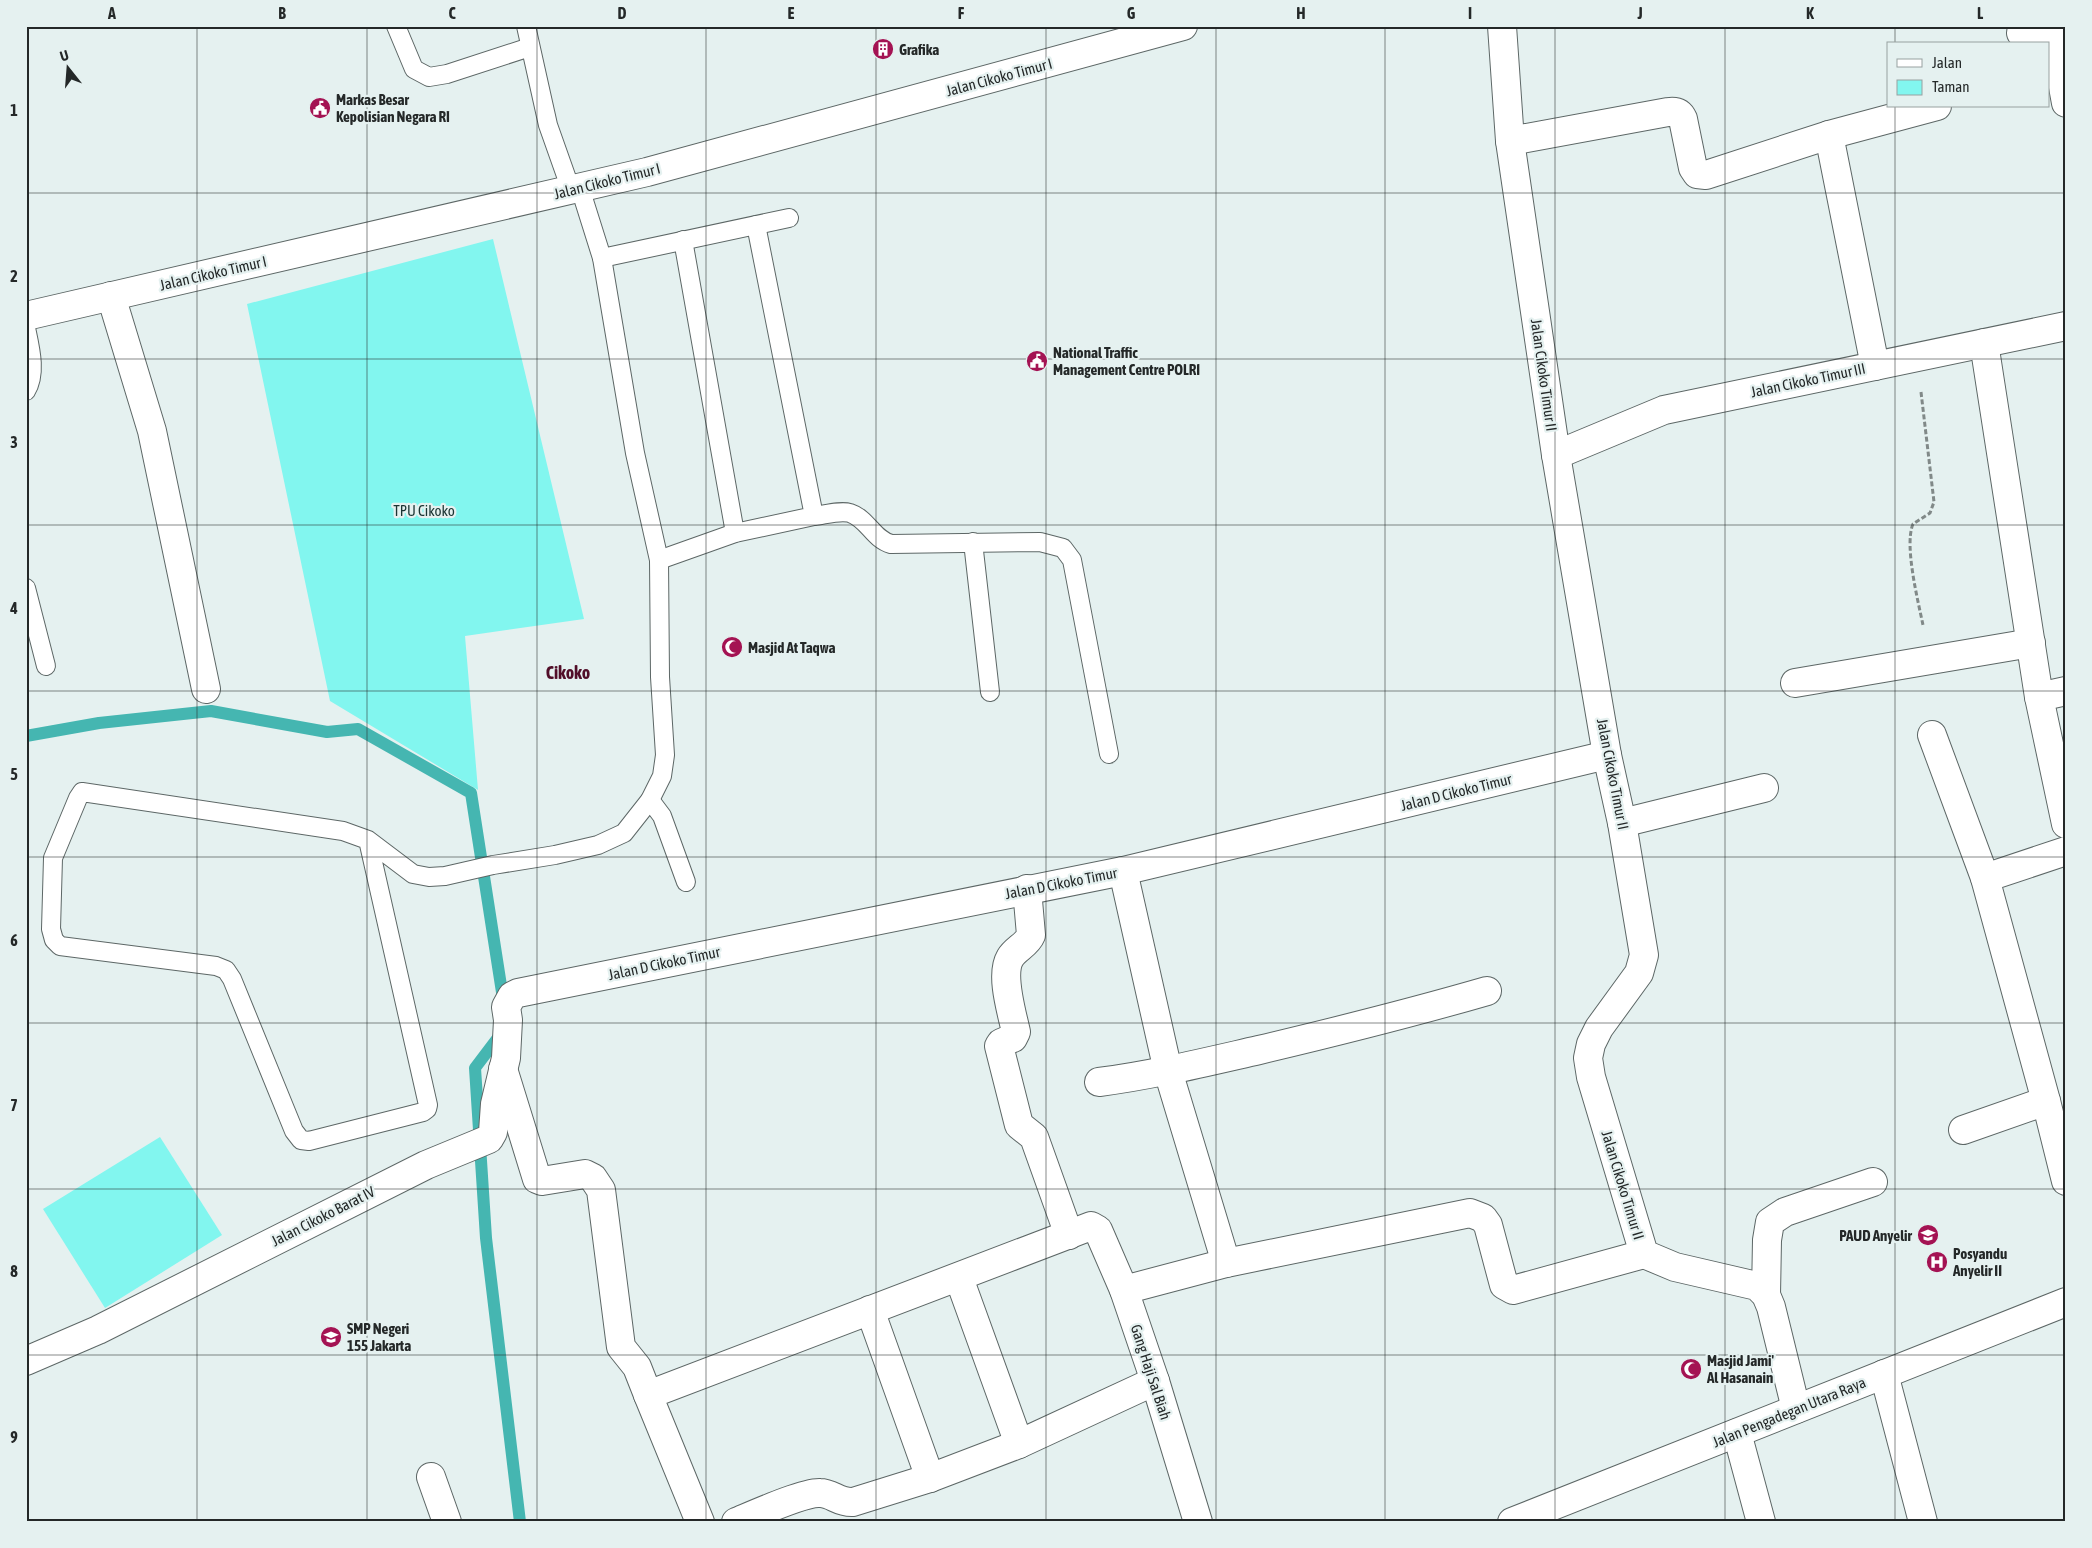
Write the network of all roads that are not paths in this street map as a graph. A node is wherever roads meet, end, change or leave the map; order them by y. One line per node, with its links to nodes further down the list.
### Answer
1 (396, 26): 7 (lane)
2 (526, 26): 7 (lane)
3 (1183, 26): 12 (street, Jalan Cikoko Timur I)
4 (1502, 26): 11 (street, Jalan Cikoko Timur II)
5 (2053, 27): 6 (street); 8 (street)
6 (2021, 33)
7 (530, 47): 12 (lane)
8 (2058, 87)
9 (1930, 108): 10 (street)
10 (1829, 135): 11 (street); 22 (street)
11 (1510, 141): 24 (street, Jalan Cikoko Timur II)
12 (576, 189): 16 (lane); 17 (street, Jalan Cikoko Timur I)
13 (789, 218): 14 (lane)
14 (756, 225): 15 (lane); 25 (lane)
15 (683, 240): 16 (lane); 26 (lane)
16 (602, 258): 28 (lane)
17 (111, 296): 18 (street, Jalan Cikoko Timur I); 33 (street)
18 (26, 316)
19 (2066, 326): 21 (street, Jalan Cikoko Timur III)
20 (26, 328): 23 (lane)
21 (1984, 343): 22 (street, Jalan Cikoko Timur III); 30 (street)
22 (1876, 366): 24 (street, Jalan Cikoko Timur III)
23 (26, 391)
24 (1556, 455): 39 (street, Jalan Cikoko Timur II)
25 (814, 516): 26 (lane); 27 (lane)
26 (735, 533): 28 (lane)
27 (973, 542): 34 (lane); 38 (lane)
28 (659, 560): 41 (lane)
29 (26, 588): 31 (lane)
30 (2031, 643): 32 (street); 36 (street)
31 (46, 666)
32 (1795, 683)
33 (206, 689)
34 (990, 692)
35 (2066, 692): 36 (street)
36 (2039, 697): 43 (street)
37 (1932, 736): 47 (street)
38 (1109, 754)
39 (1607, 755): 42 (street, Jalan Cikoko Timur II); 46 (street, Jalan D Cikoko Timur)
40 (1764, 788): 42 (street)
41 (650, 800): 44 (lane); 48 (lane)
42 (1622, 822): 60 (street, Jalan Cikoko Timur II)
43 (2066, 824)
44 (368, 840): 44 (lane)
45 (2066, 851): 47 (street)
46 (1123, 870): 49 (street, Jalan D Cikoko Timur); 53 (street)
47 (1985, 878): 55 (street)
48 (686, 882)
49 (1027, 889): 51 (street, Jalan D Cikoko Timur); 59 (street, Gang Haji Sal Biah)
50 (1487, 991): 53 (street)
51 (512, 996): 52 (street, Jalan Cikoko Barat IV)
52 (503, 1069): 67 (street, Jalan Cikoko Barat IV); 70 (street)
53 (1168, 1071): 54 (street); 61 (street)
54 (1099, 1082)
55 (2046, 1101): 56 (street); 57 (street)
56 (1963, 1130)
57 (2066, 1181)
58 (1873, 1182): 64 (street)
59 (1081, 1230): 62 (street); 63 (street, Gang Haji Sal Biah)
60 (1644, 1254): 61 (street); 64 (street, Jalan Cikoko Timur II)
61 (1226, 1263): 63 (street)
62 (959, 1278): 66 (street); 73 (street)
63 (1124, 1290): 69 (street, Gang Haji Sal Biah)
64 (1766, 1295): 71 (street)
65 (2066, 1302): 68 (street, Jalan Pengadegan Utara Raya)
66 (870, 1310): 70 (street); 75 (street)
67 (26, 1361)
68 (1884, 1374): 71 (street, Jalan Pengadegan Utara Raya); 82 (street)
69 (1155, 1381): 73 (street); 79 (street, Gang Haji Sal Biah)
70 (648, 1395): 77 (street)
71 (1796, 1409): 72 (street, Jalan Pengadegan Utara Raya)
72 (1737, 1432): 80 (street, Jalan Pengadegan Utara Raya); 81 (street)
73 (1020, 1444): 75 (street)
74 (431, 1477): 76 (street)
75 (930, 1478): 78 (street)
76 (447, 1522)
77 (700, 1522)
78 (736, 1522)
79 (1198, 1522)
80 (1512, 1522)
81 (1761, 1522)
82 (1923, 1522)

